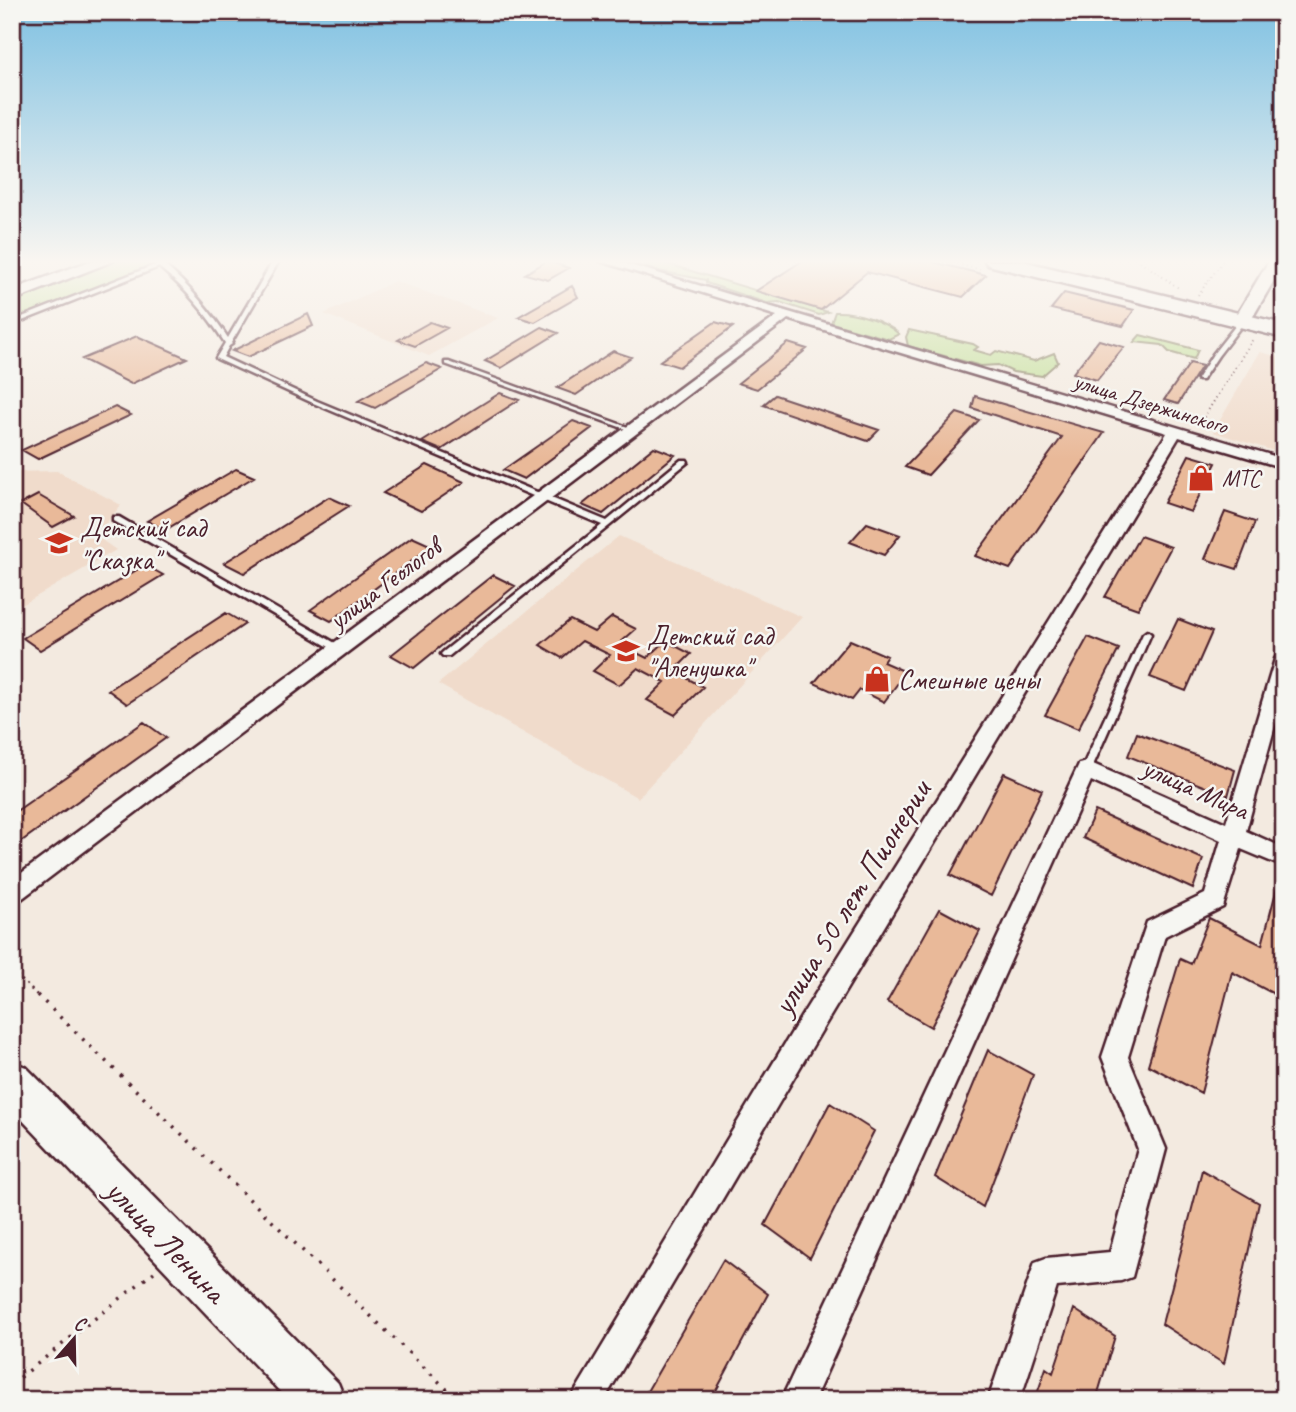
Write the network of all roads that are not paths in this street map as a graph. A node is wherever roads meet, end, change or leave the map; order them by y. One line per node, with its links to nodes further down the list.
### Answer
1 (218, 327): 8 (lane)
2 (239, 327): 8 (lane)
3 (770, 327): 11 (street, улица Геологов)
4 (826, 327): 12 (street, улица Дзержинского)
5 (1237, 327): 10 (lane)
6 (1267, 327): 7 (highway)
7 (1284, 331)
8 (229, 344): 15 (lane)
9 (447, 363): 11 (lane)
10 (1200, 379)
11 (633, 430): 15 (street, улица Геологов)
12 (1175, 432): 14 (street, улица Дзержинского); 28 (street, улица 50 лет Пионерии)
13 (684, 462): 17 (lane)
14 (1284, 464)
15 (544, 496): 17 (lane); 19 (street, улица Геологов)
16 (116, 519): 19 (lane)
17 (608, 524): 20 (lane)
18 (1147, 634): 22 (lane)
19 (339, 649): 25 (street, улица Геологов)
20 (446, 654)
21 (1284, 659): 23 (street)
22 (1086, 770): 23 (street, улица Мира); 29 (street)
23 (1234, 836): 24 (street, улица Мира); 30 (street)
24 (1284, 858)
25 (12, 893)
26 (12, 1081): 27 (street, улица Ленина)
27 (321, 1400)
28 (586, 1400)
29 (797, 1400)
30 (1004, 1400)

